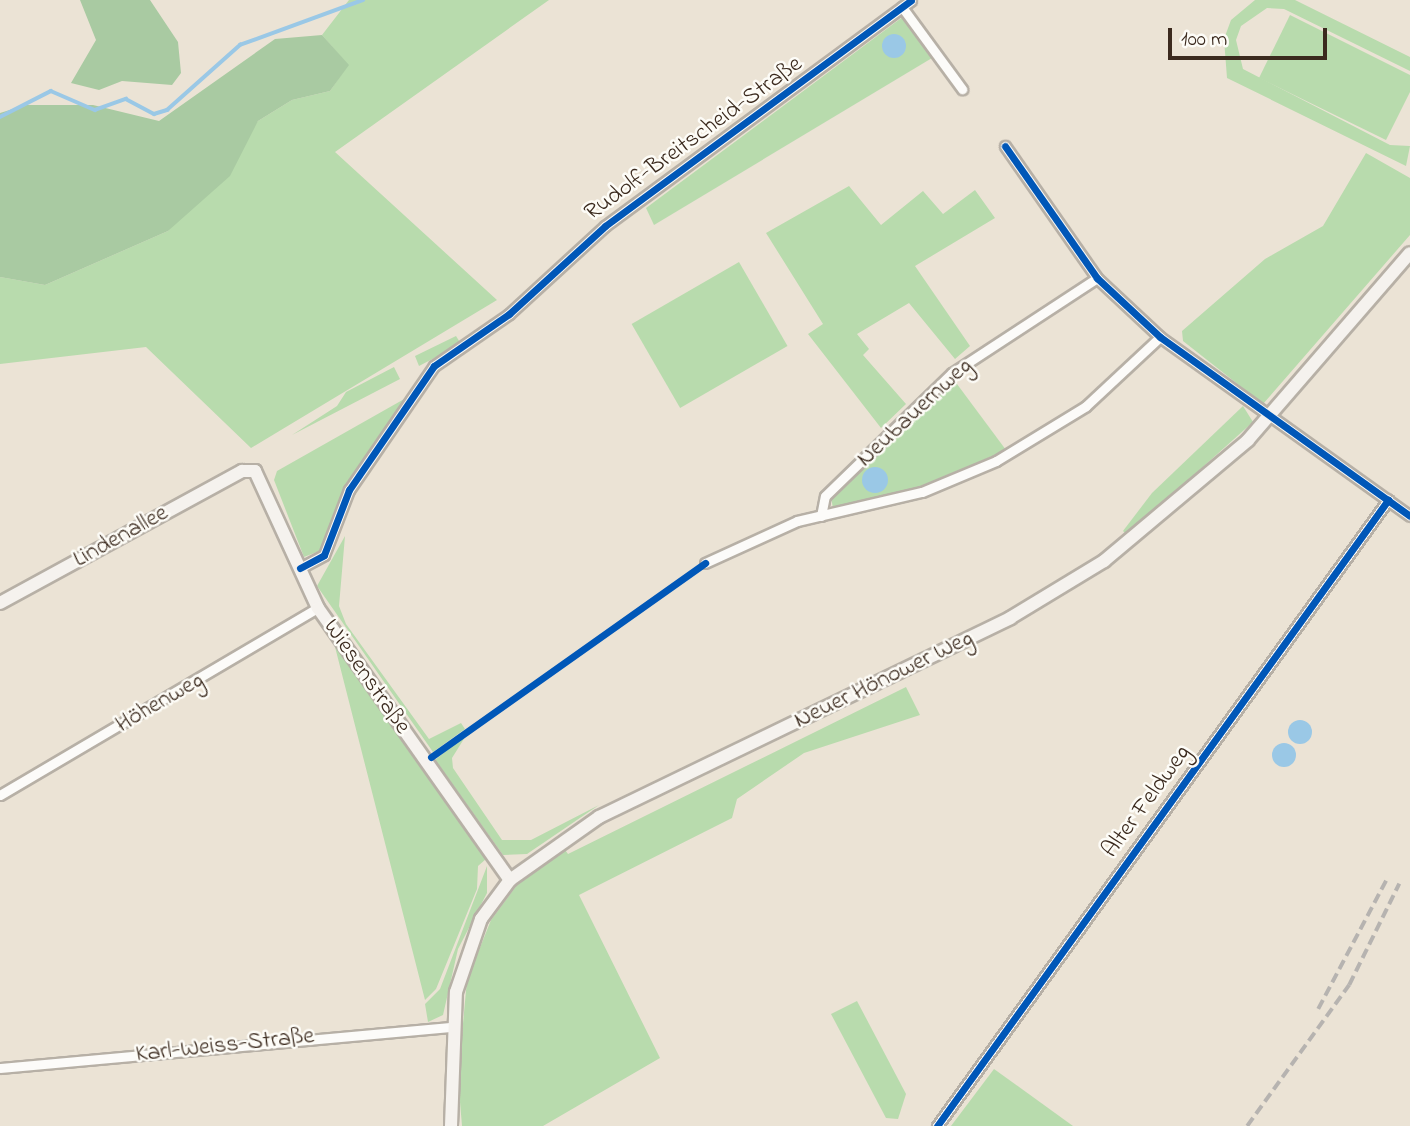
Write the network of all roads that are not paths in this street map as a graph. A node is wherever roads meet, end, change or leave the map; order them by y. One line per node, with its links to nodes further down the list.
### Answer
1 (911, 0): 2 (street, Rudolf-Breitscheid-Straße)
2 (902, 7): 3 (street); 14 (street, Rudolf-Breitscheid-Straße)
3 (962, 89)
4 (1005, 146): 6 (street)
5 (1410, 253): 8 (main road, Neuer Hönower Weg)
6 (1097, 278): 7 (street); 11 (street, Neubauernweg)
7 (1160, 337): 8 (street); 11 (street, Neubauernweg)
8 (1270, 415): 10 (street); 18 (main road, Neuer Hönower Weg)
9 (242, 471): 14 (main road, Wiesenstraße); 15 (main road, Lindenallee)
10 (1388, 500): 12 (street); 22 (street, Alter Feldweg)
11 (821, 516): 13 (street, Neubauernweg)
12 (1410, 516)
13 (705, 563)
14 (300, 568): 16 (main road, Wiesenstraße)
15 (0, 603)
16 (318, 608): 17 (street, Höhenweg); 18 (main road, Wiesenstraße)
17 (0, 795)
18 (510, 880): 19 (main road, Neuer Hönower Weg)
19 (451, 1027): 20 (street, Karl-Weiss-Straße); 21 (main road, Neuer Hönower Weg)
20 (0, 1068)
21 (451, 1126)
22 (937, 1126)

